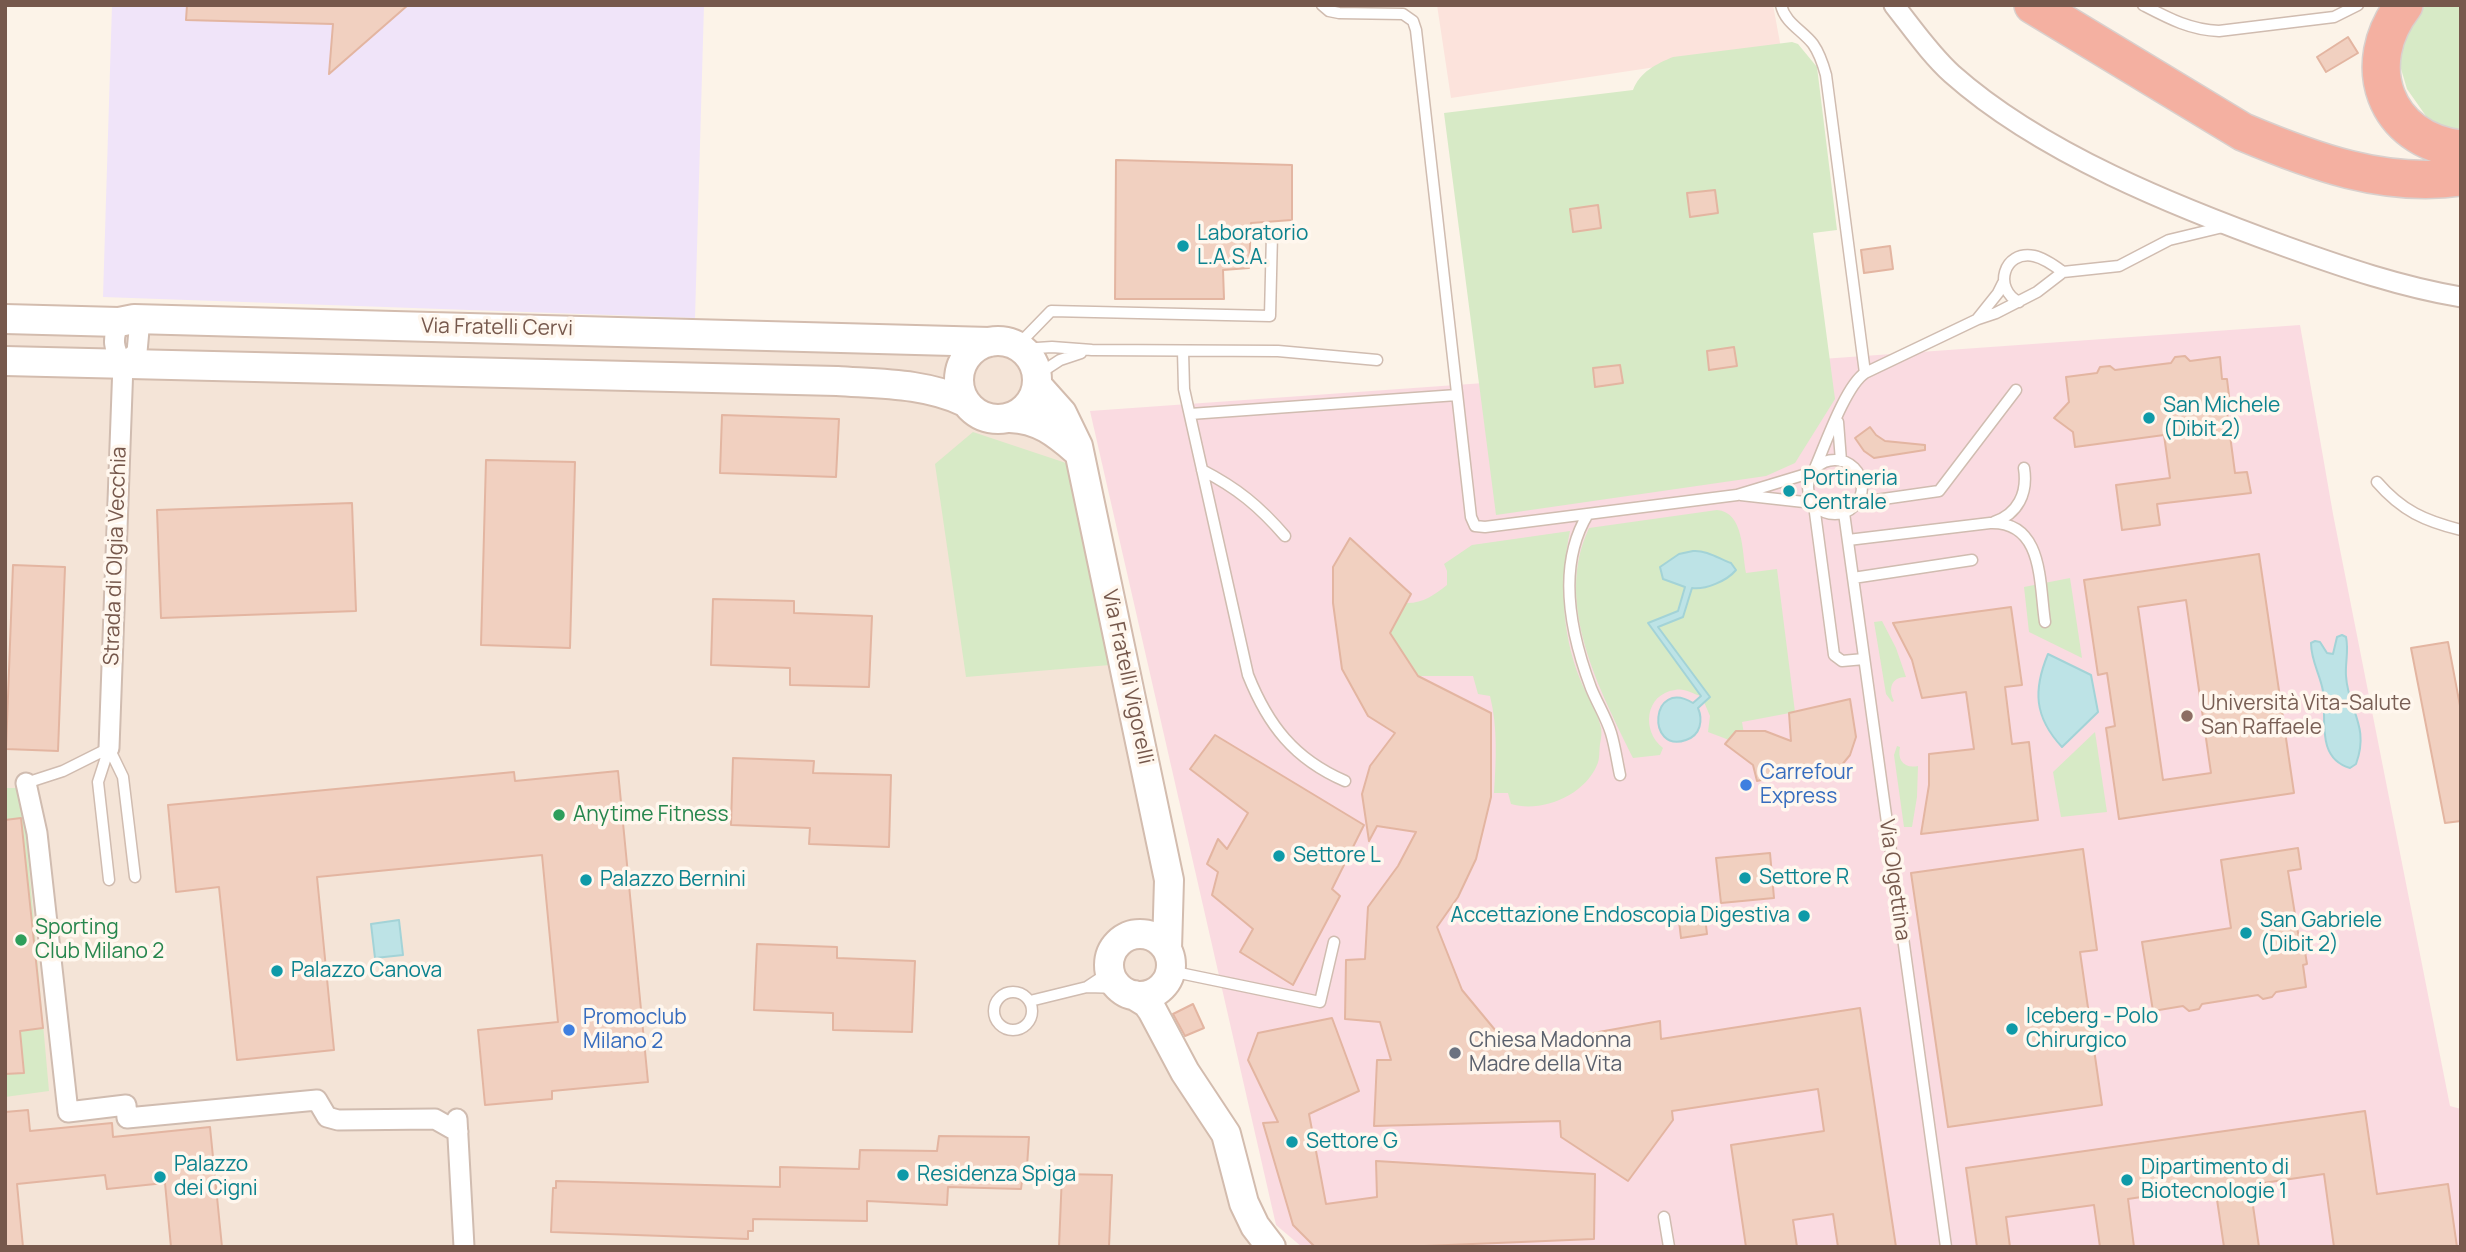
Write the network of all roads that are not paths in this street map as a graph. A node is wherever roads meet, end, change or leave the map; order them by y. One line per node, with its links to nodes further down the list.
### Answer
1 (1322, 5): 8 (lane)
2 (1781, 5): 26 (lane)
3 (1894, 5): 11 (street)
4 (2033, 5): 10 (highway)
5 (2143, 5): 6 (lane)
6 (2358, 5)
7 (2404, 5): 9 (highway)
8 (1358, 9): 29 (lane)
9 (2461, 149)
10 (2461, 177)
11 (2229, 226): 13 (lane); 15 (street)
12 (1272, 234): 20 (lane)
13 (2063, 272): 14 (lane); 16 (lane)
14 (2003, 283): 16 (lane); 17 (lane)
15 (2461, 297)
16 (2019, 302): 17 (lane)
17 (1978, 318): 26 (lane)
18 (5, 319): 19 (street, Via Fratelli Cervi)
19 (126, 321): 20 (street, Via Fratelli Cervi); 25 (street)
20 (1010, 346): 21 (lane); 27 (street); 30 (street)
21 (1092, 350): 22 (lane); 27 (lane)
22 (1183, 351): 23 (lane); 31 (lane)
23 (1377, 359)
24 (5, 361): 25 (street)
25 (123, 364): 30 (street); 53 (street, Strada di Olgia Vecchia)
26 (1865, 373): 33 (lane)
27 (1037, 380): 32 (street); 34 (street, Via Fratelli Vigorelli)
28 (2016, 390): 41 (lane)
29 (1457, 395): 31 (lane); 44 (lane)
30 (965, 402): 32 (street)
31 (1189, 414): 37 (lane)
32 (1010, 418): 34 (street)
33 (1838, 418): 35 (lane); 38 (lane)
34 (1079, 453): 59 (street, Via Fratelli Vigorelli)
35 (1841, 461): 38 (lane); 41 (lane)
36 (2024, 468): 45 (lane)
37 (1202, 470): 47 (lane); 55 (lane)
38 (1814, 470): 40 (lane); 42 (lane)
39 (2377, 482): 46 (lane)
40 (1737, 495): 42 (lane); 44 (lane)
41 (1859, 499): 43 (lane)
42 (1814, 504): 43 (lane); 52 (lane)
43 (1844, 513): 48 (lane, Via Olgettina)
44 (1588, 514): 54 (lane)
45 (1990, 523): 48 (lane); 51 (lane)
46 (2461, 530)
47 (1285, 536)
48 (1848, 540): 50 (lane, Via Olgettina)
49 (1972, 560): 50 (lane)
50 (1853, 578): 52 (lane, Via Olgettina)
51 (2045, 622)
52 (1864, 659): 71 (lane, Via Olgettina)
53 (109, 748): 56 (lane); 57 (lane); 58 (lane)
54 (1620, 775)
55 (1345, 781)
56 (26, 783): 68 (street)
57 (135, 877)
58 (109, 880)
59 (1169, 901): 60 (street); 62 (street, Via Fratelli Vigorelli)
60 (1139, 934): 62 (street); 63 (street)
61 (1334, 942): 62 (lane)
62 (1166, 969): 63 (street); 66 (street, Via Fratelli Vigorelli)
63 (1121, 983): 64 (lane); 64 (lane); 66 (street)
64 (1087, 988): 65 (lane)
65 (1030, 1001): 65 (lane)
66 (1159, 1020): 69 (street)
67 (1664, 1217): 70 (lane)
68 (464, 1247)
69 (1271, 1247)
70 (1669, 1247)
71 (1945, 1247)

